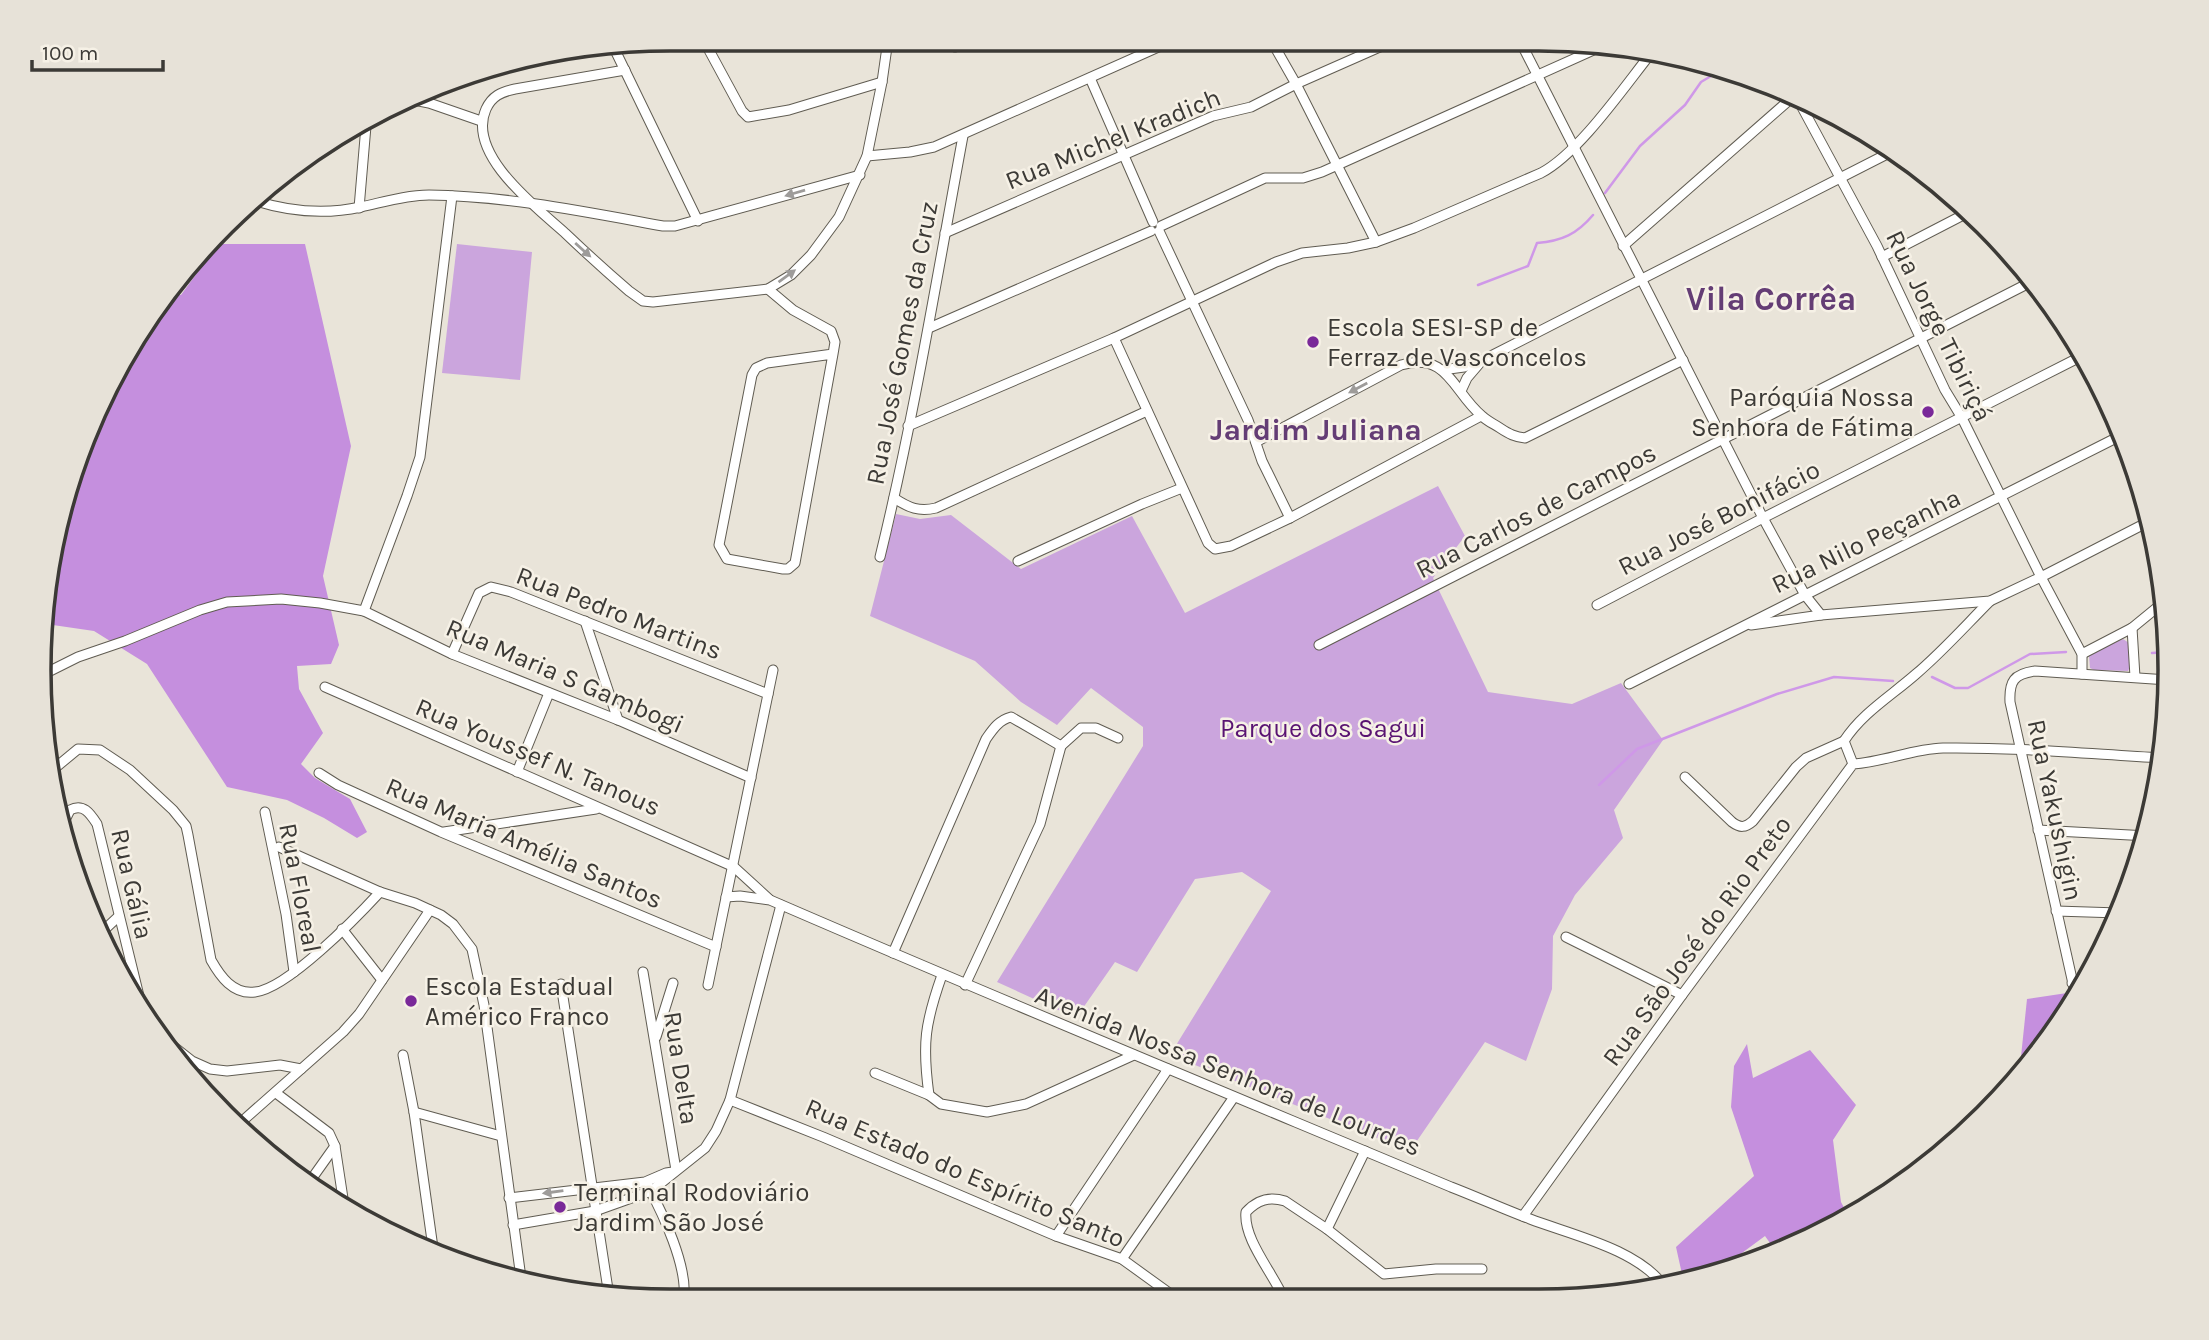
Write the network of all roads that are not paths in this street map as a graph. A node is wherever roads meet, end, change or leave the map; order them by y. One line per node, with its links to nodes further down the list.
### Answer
1 (710, 51): 13 (street)
2 (886, 51): 13 (street)
3 (1150, 51): 12 (street)
4 (1277, 51): 14 (street)
5 (1370, 51): 14 (street, Rua Michel Kradich)
6 (1525, 51): 11 (street)
7 (617, 53): 10 (street)
8 (1586, 53): 11 (street)
9 (1645, 60): 21 (street)
10 (625, 70): 18 (street); 34 (street)
11 (1537, 74): 21 (street); 25 (street)
12 (1090, 78): 20 (street); 22 (street)
13 (882, 82): 23 (street)
14 (1296, 83): 22 (street, Rua Michel Kradich); 25 (street)
15 (424, 102): 18 (street)
16 (1787, 103): 39 (street)
17 (1805, 111): 27 (street, Rua Jorge Tibiriçá)
18 (481, 121): 30 (street)
19 (366, 131): 31 (street)
20 (962, 136): 23 (street); 36 (street, Rua José Gomes da Cruz)
21 (1574, 147): 38 (street); 39 (street)
22 (1123, 154): 35 (street); 36 (street, Rua Michel Kradich)
23 (867, 156): 26 (street)
24 (1884, 156): 27 (street)
25 (1338, 165): 35 (street); 38 (street)
26 (860, 174): 34 (street, one-way to 34); 43 (street, one-way to 26)
27 (1840, 178): 40 (street, Rua Jorge Tibiriçá); 41 (street)
28 (453, 196): 30 (street); 31 (street); 74 (street)
29 (263, 203): 31 (street)
30 (532, 204): 32 (street); 37 (street)
31 (359, 208)
32 (577, 210): 34 (street); 37 (street)
33 (1960, 216): 40 (street)
34 (698, 220)
35 (1156, 227): 44 (street); 45 (street)
36 (945, 233): 45 (street, Rua José Gomes da Cruz)
37 (565, 234): 43 (street, one-way to 43)
38 (1376, 242): 44 (street)
39 (1623, 246): 41 (street)
40 (1882, 257): 47 (street, Rua Jorge Tibiriçá)
41 (1642, 280): 50 (street); 51 (street)
42 (2024, 286): 47 (street, Rua Carlos de Campos)
43 (768, 289): 48 (street)
44 (1191, 301): 46 (street); 60 (street)
45 (929, 328): 57 (street, Rua José Gomes da Cruz)
46 (1114, 338): 54 (street); 57 (street)
47 (1920, 339): 56 (street, Rua Jorge Tibiriçá); 58 (street, Rua Carlos de Campos)
48 (833, 354): 48 (street)
49 (2075, 359): 56 (street, Rua José Bonifácio)
50 (1483, 360): 52 (street); 53 (street)
51 (1683, 360): 55 (street); 58 (street)
52 (1442, 370): 53 (street); 60 (street, one-way to 60)
53 (1461, 391): 55 (street)
54 (1147, 411): 61 (street); 62 (street)
55 (1481, 416): 65 (street)
56 (1962, 418): 63 (street, Rua Jorge Tibiriçá); 64 (street, Rua José Bonifácio)
57 (908, 426): 62 (street, Rua José Gomes da Cruz)
58 (1723, 438): 64 (street); 79 (street, Rua Carlos de Campos)
59 (2113, 439): 63 (street, Rua Nilo Peçanha)
60 (1256, 442): 65 (street)
61 (1182, 488): 65 (street); 68 (street)
62 (894, 498): 67 (street, Rua José Gomes da Cruz)
63 (2001, 498): 69 (street, Rua Jorge Tibiriçá); 70 (street, Rua Nilo Peçanha)
64 (1763, 517): 70 (street); 72 (street, Rua José Bonifácio)
65 (1290, 518)
66 (2141, 526): 69 (street)
67 (880, 557)
68 (1018, 561)
69 (2041, 577): 71 (street); 80 (street, Rua Jorge Tibiriçá)
70 (1805, 594): 75 (street); 77 (street, Rua Nilo Peçanha)
71 (1990, 601): 75 (street); 93 (street)
72 (1597, 605)
73 (2155, 609): 78 (street)
74 (364, 611): 81 (street, Rua Maria S Gambogi); 82 (street, Rua Maria S Gambogi)
75 (1821, 615): 77 (street)
76 (585, 621): 81 (street, Rua Pedro Martins); 90 (street, Rua Pedro Martins); 91 (street)
77 (1742, 626): 87 (street, Rua Nilo Peçanha)
78 (2132, 628): 80 (street); 85 (street)
79 (1319, 645)
80 (2081, 653): 84 (street)
81 (452, 654): 89 (street, Rua Maria S Gambogi)
82 (51, 670)
83 (773, 670): 90 (street)
84 (2082, 674): 85 (street); 95 (street, Rua Yakushigin)
85 (2135, 677): 86 (street)
86 (2158, 679)
87 (1629, 684)
88 (325, 687): 99 (street, Rua Youssef N. Tanous)
89 (549, 693): 91 (street, Rua Maria S Gambogi); 99 (street)
90 (768, 694): 102 (street)
91 (618, 720): 102 (street, Rua Maria S Gambogi)
92 (1118, 738): 94 (street)
93 (1844, 741): 97 (street); 101 (street)
94 (1060, 746): 123 (street); 133 (street)
95 (2020, 750): 96 (street); 97 (street); 106 (street, Rua Yakushigin)
96 (2152, 757)
97 (1853, 764): 134 (street, Rua São José do Rio Preto)
98 (58, 765): 124 (street)
99 (517, 772): 103 (street, Rua Youssef N. Tanous)
100 (318, 773): 107 (street, Rua Maria Amélia Santos)
101 (1685, 777)
102 (751, 778): 110 (street)
103 (598, 809): 107 (street); 110 (street, Rua Youssef N. Tanous)
104 (265, 812): 124 (street, Rua Floreal)
105 (68, 814): 118 (street, Rua Gália)
106 (2038, 830): 108 (street); 116 (street, Rua Yakushigin)
107 (441, 832): 122 (street, Rua Maria Amélia Santos)
108 (2135, 835)
109 (279, 847): 111 (street)
110 (734, 867): 112 (street); 113 (street, Rua Youssef N. Tanous)
111 (380, 892): 115 (street); 120 (street)
112 (726, 897): 113 (street); 122 (street)
113 (770, 900): 114 (street, Avenida Nossa Senhora de Lourdes)
114 (781, 905): 123 (street, Avenida Nossa Senhora de Lourdes); 145 (street)
115 (430, 910): 127 (street); 148 (street)
116 (2056, 911): 117 (street); 130 (street, Rua Yakushigin)
117 (2108, 913)
118 (119, 916): 119 (street); 128 (street, Rua Gália)
119 (107, 927)
120 (342, 929): 124 (street); 127 (street)
121 (1566, 937): 134 (street)
122 (716, 947): 132 (street)
123 (893, 953): 126 (street, Avenida Nossa Senhora de Lourdes)
124 (295, 972)
125 (643, 972): 135 (street, Rua Delta)
126 (942, 975): 133 (street, Avenida Nossa Senhora de Lourdes); 143 (street)
127 (382, 980): 139 (street)
128 (136, 983)
129 (673, 983): 135 (street)
130 (2072, 983)
131 (561, 984): 154 (street)
132 (708, 985)
133 (965, 985): 137 (street, Avenida Nossa Senhora de Lourdes)
134 (1682, 995): 159 (street, Rua São José do Rio Preto)
135 (655, 1039): 151 (street, Rua Delta)
136 (403, 1055): 146 (street)
137 (1134, 1055): 140 (street, Avenida Nossa Senhora de Lourdes); 143 (street)
138 (187, 1057): 139 (street)
139 (301, 1069): 142 (street)
140 (1168, 1069): 144 (street, Avenida Nossa Senhora de Lourdes); 162 (street)
141 (875, 1073): 143 (street)
142 (276, 1093): 147 (street); 149 (street)
143 (929, 1096)
144 (1234, 1097): 150 (street, Avenida Nossa Senhora de Lourdes); 164 (street)
145 (730, 1100): 151 (street); 162 (street, Rua Estado do Espírito Santo)
146 (414, 1112): 148 (street); 163 (street)
147 (244, 1120)
148 (501, 1136): 157 (street)
149 (335, 1146): 152 (street); 156 (street)
150 (1365, 1151): 159 (street, Avenida Nossa Senhora de Lourdes); 161 (street)
151 (675, 1171): 153 (street); 155 (street)
152 (314, 1176)
153 (645, 1182): 154 (street); 155 (street)
154 (593, 1187): 157 (street, one-way to 157); 158 (street)
155 (651, 1191): 158 (street); 169 (street)
156 (343, 1195)
157 (509, 1198): 160 (street)
158 (595, 1212): 160 (street); 168 (street)
159 (1523, 1216): 167 (street, Avenida Nossa Senhora de Lourdes)
160 (513, 1225): 166 (street)
161 (1327, 1229): 165 (street); 171 (street)
162 (1056, 1236): 164 (street, Rua Estado do Espírito Santo)
163 (432, 1242)
164 (1122, 1259): 170 (street, Rua Estado do Espírito Santo)
165 (1482, 1269)
166 (520, 1270)
167 (1656, 1278)
168 (606, 1286)
169 (683, 1289)
170 (1164, 1289)
171 (1280, 1289)

